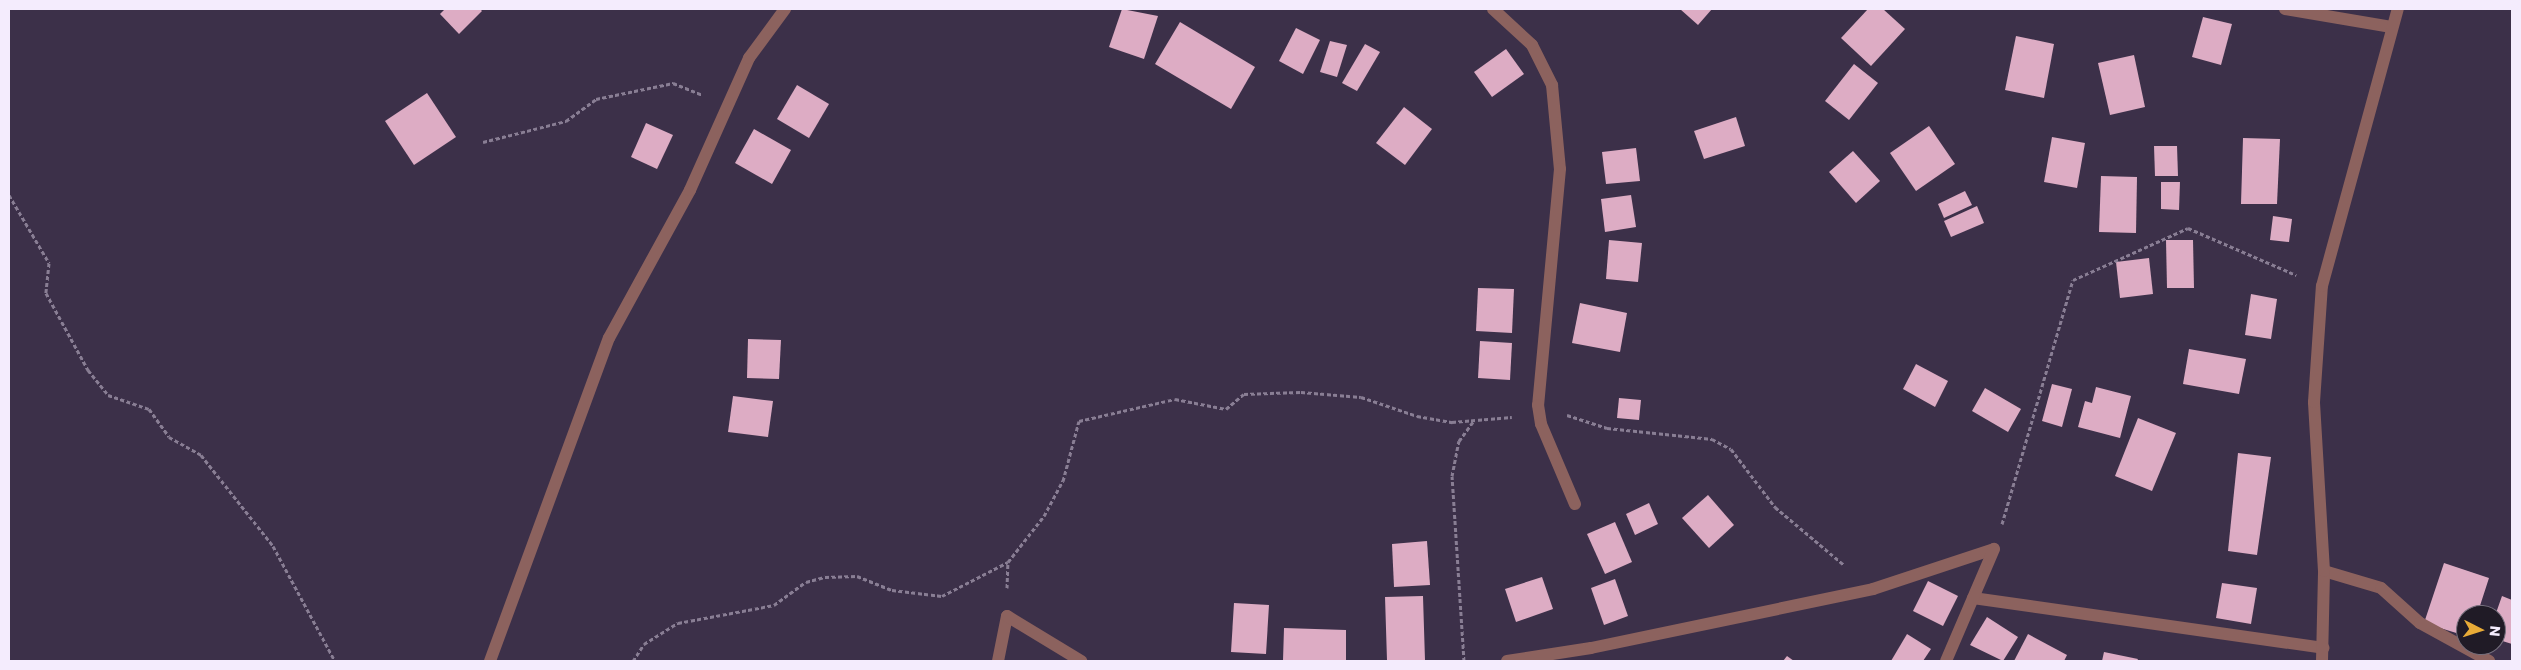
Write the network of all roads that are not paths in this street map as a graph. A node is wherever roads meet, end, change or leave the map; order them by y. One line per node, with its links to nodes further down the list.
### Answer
1 (785, 9): 10 (street)
2 (1493, 9): 6 (street)
3 (2285, 9): 5 (street)
4 (2398, 9): 5 (street)
5 (2391, 27): 7 (street)
6 (1575, 504)
7 (2324, 571): 9 (street); 16 (street)
8 (1973, 598): 9 (street); 13 (street); 14 (street)
9 (2323, 648): 15 (street)
10 (490, 661)
11 (998, 661): 12 (street)
12 (1081, 661)
13 (1507, 661)
14 (1946, 661)
15 (2322, 661)
16 (2489, 661)

